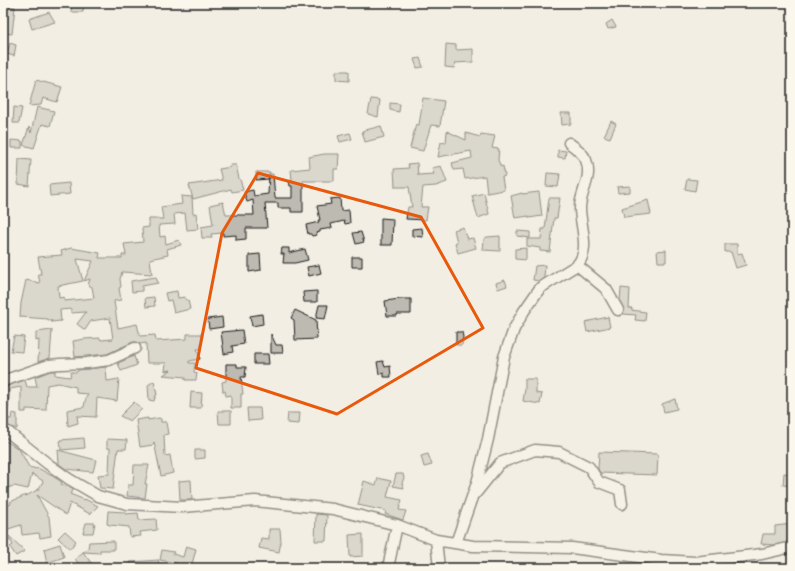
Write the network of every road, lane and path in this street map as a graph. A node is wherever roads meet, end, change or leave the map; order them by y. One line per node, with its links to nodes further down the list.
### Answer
1 (569, 143): 2 (street)
2 (577, 265): 3 (street); 7 (street)
3 (618, 310)
4 (135, 348): 5 (street)
5 (3, 381)
6 (3, 430): 9 (street)
7 (471, 499): 8 (street); 11 (street)
8 (622, 504)
9 (397, 525): 10 (street); 13 (street)
10 (436, 540): 11 (street); 14 (street)
11 (456, 543): 12 (street)
12 (792, 547)
13 (388, 568)
14 (439, 568)

